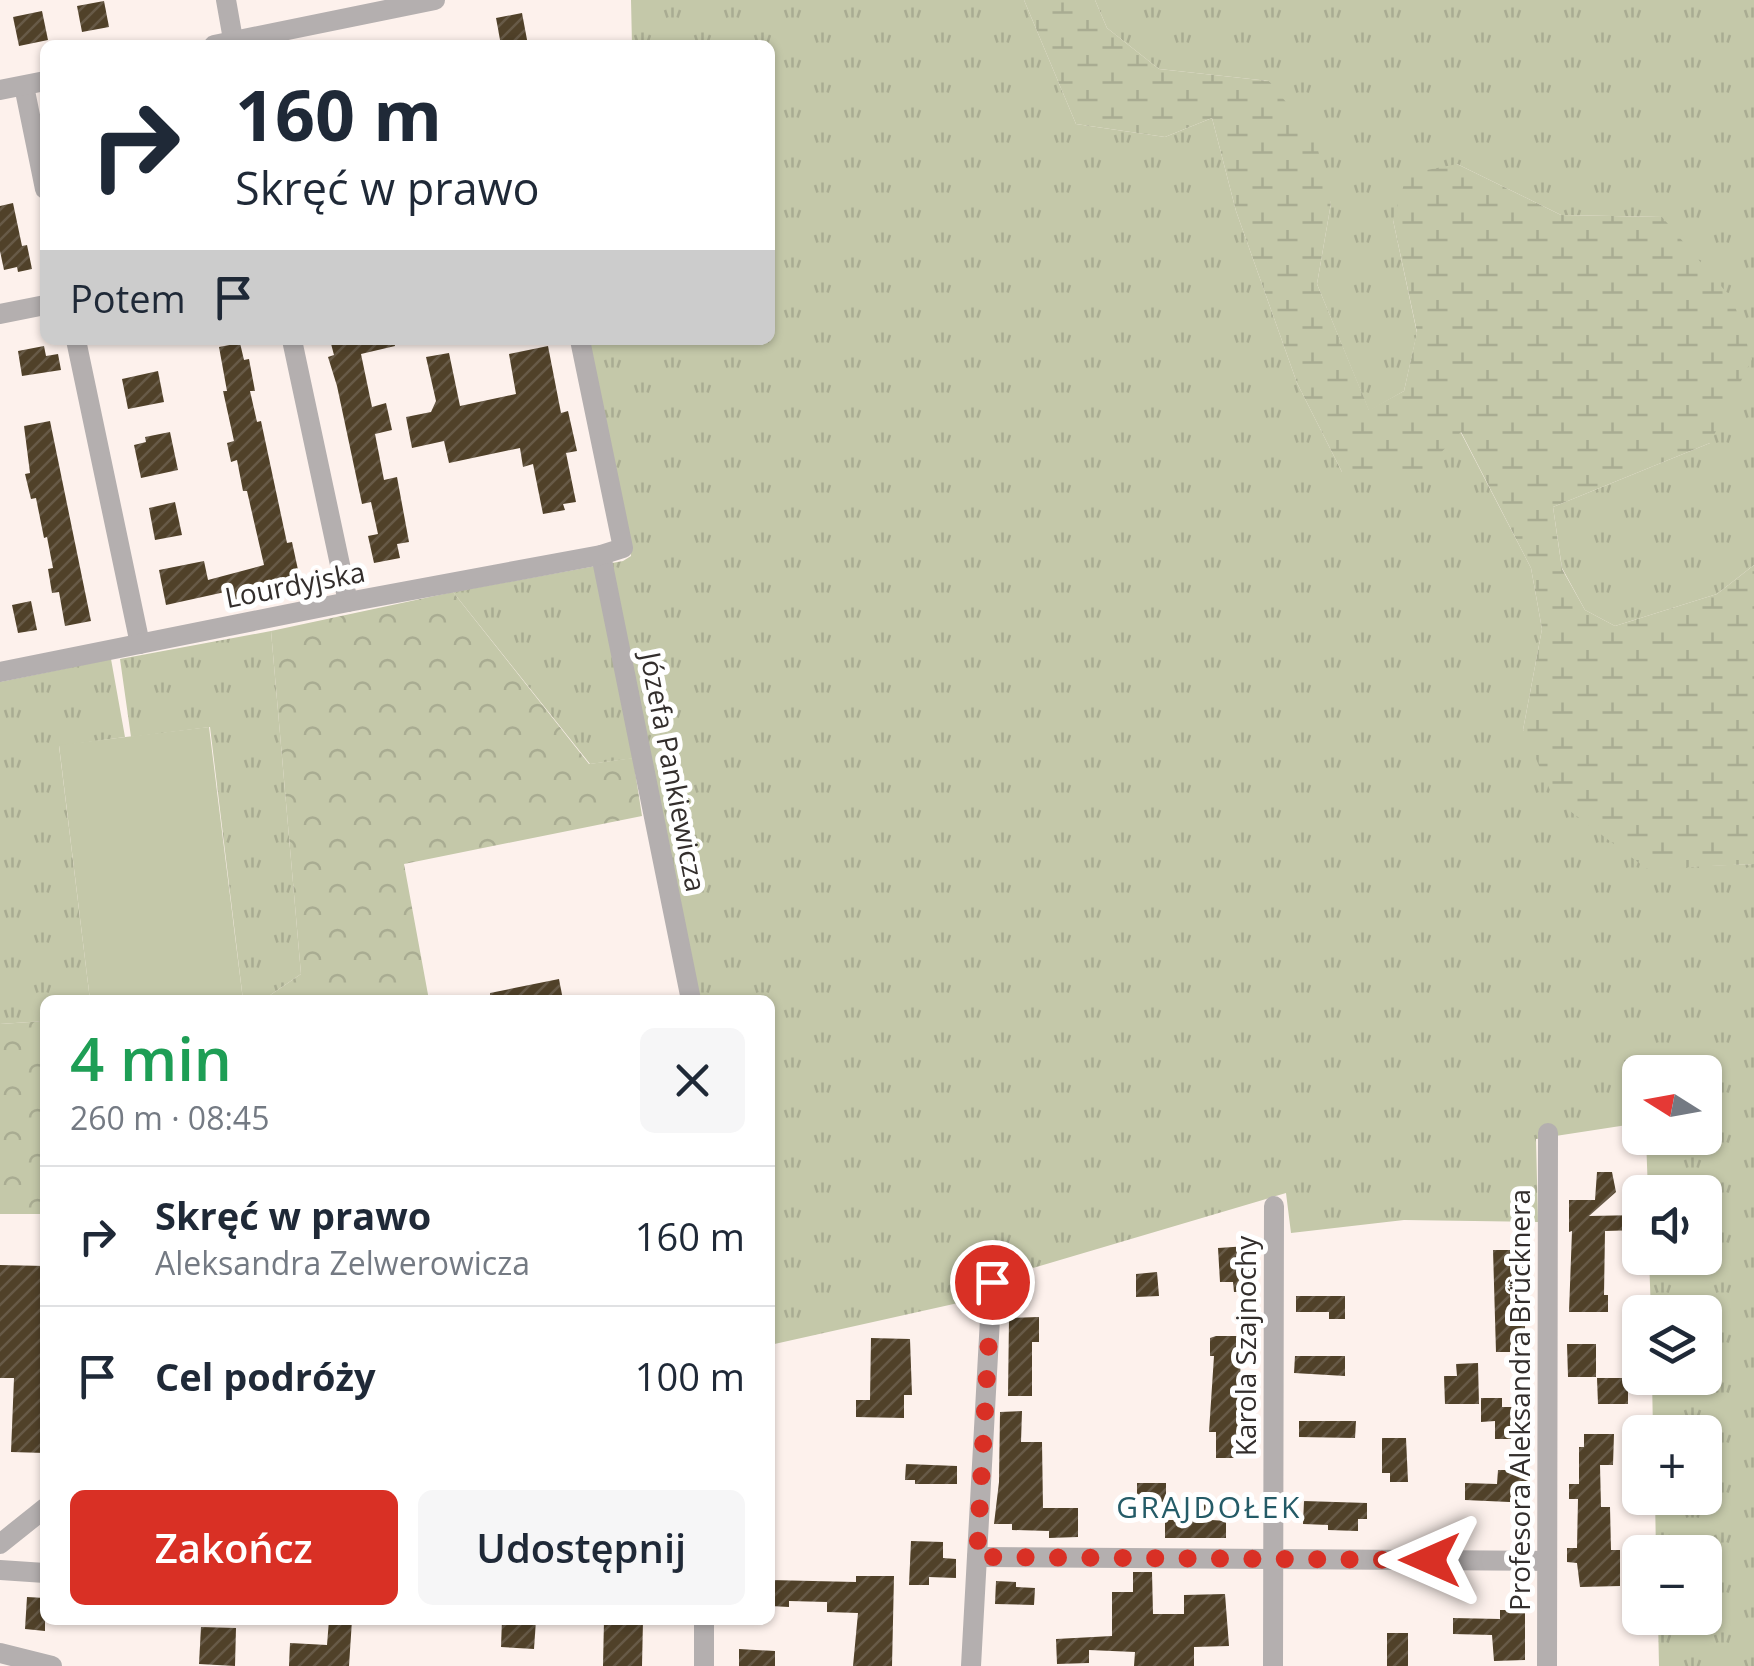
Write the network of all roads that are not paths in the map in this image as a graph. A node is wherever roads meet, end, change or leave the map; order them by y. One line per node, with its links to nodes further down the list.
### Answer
1 (226, 0): 3 (street)
2 (435, 0): 4 (street)
3 (227, 40)
4 (246, 40)
5 (34, 83): 6 (street); 7 (street)
6 (0, 90)
7 (40, 140)
8 (40, 306): 9 (street)
9 (0, 314)
10 (77, 345): 15 (street)
11 (293, 345): 14 (street)
12 (581, 345): 13 (street)
13 (601, 556): 14 (street, Lourdyjska); 17 (street, Józefa Pankiewicza)
14 (348, 602): 15 (street, Lourdyjska)
15 (140, 644): 16 (street, Lourdyjska)
16 (0, 672)
17 (690, 995)
18 (1548, 1133): 25 (street, Profesora Aleksandra Brücknera)
19 (1274, 1206): 24 (street, Karola Szajnochy)
20 (992, 1282): 23 (street)
21 (40, 1512): 22 (street)
22 (0, 1544)
23 (977, 1557): 24 (street); 32 (street)
24 (1273, 1560): 25 (street); 33 (street, Karola Szajnochy)
25 (1547, 1561): 34 (street, Profesora Aleksandra Brücknera)
26 (0, 1570): 27 (street)
27 (40, 1573)
28 (704, 1625): 31 (street)
29 (0, 1653): 30 (street)
30 (52, 1666)
31 (704, 1666)
32 (971, 1666)
33 (1273, 1666)
34 (1546, 1666)

